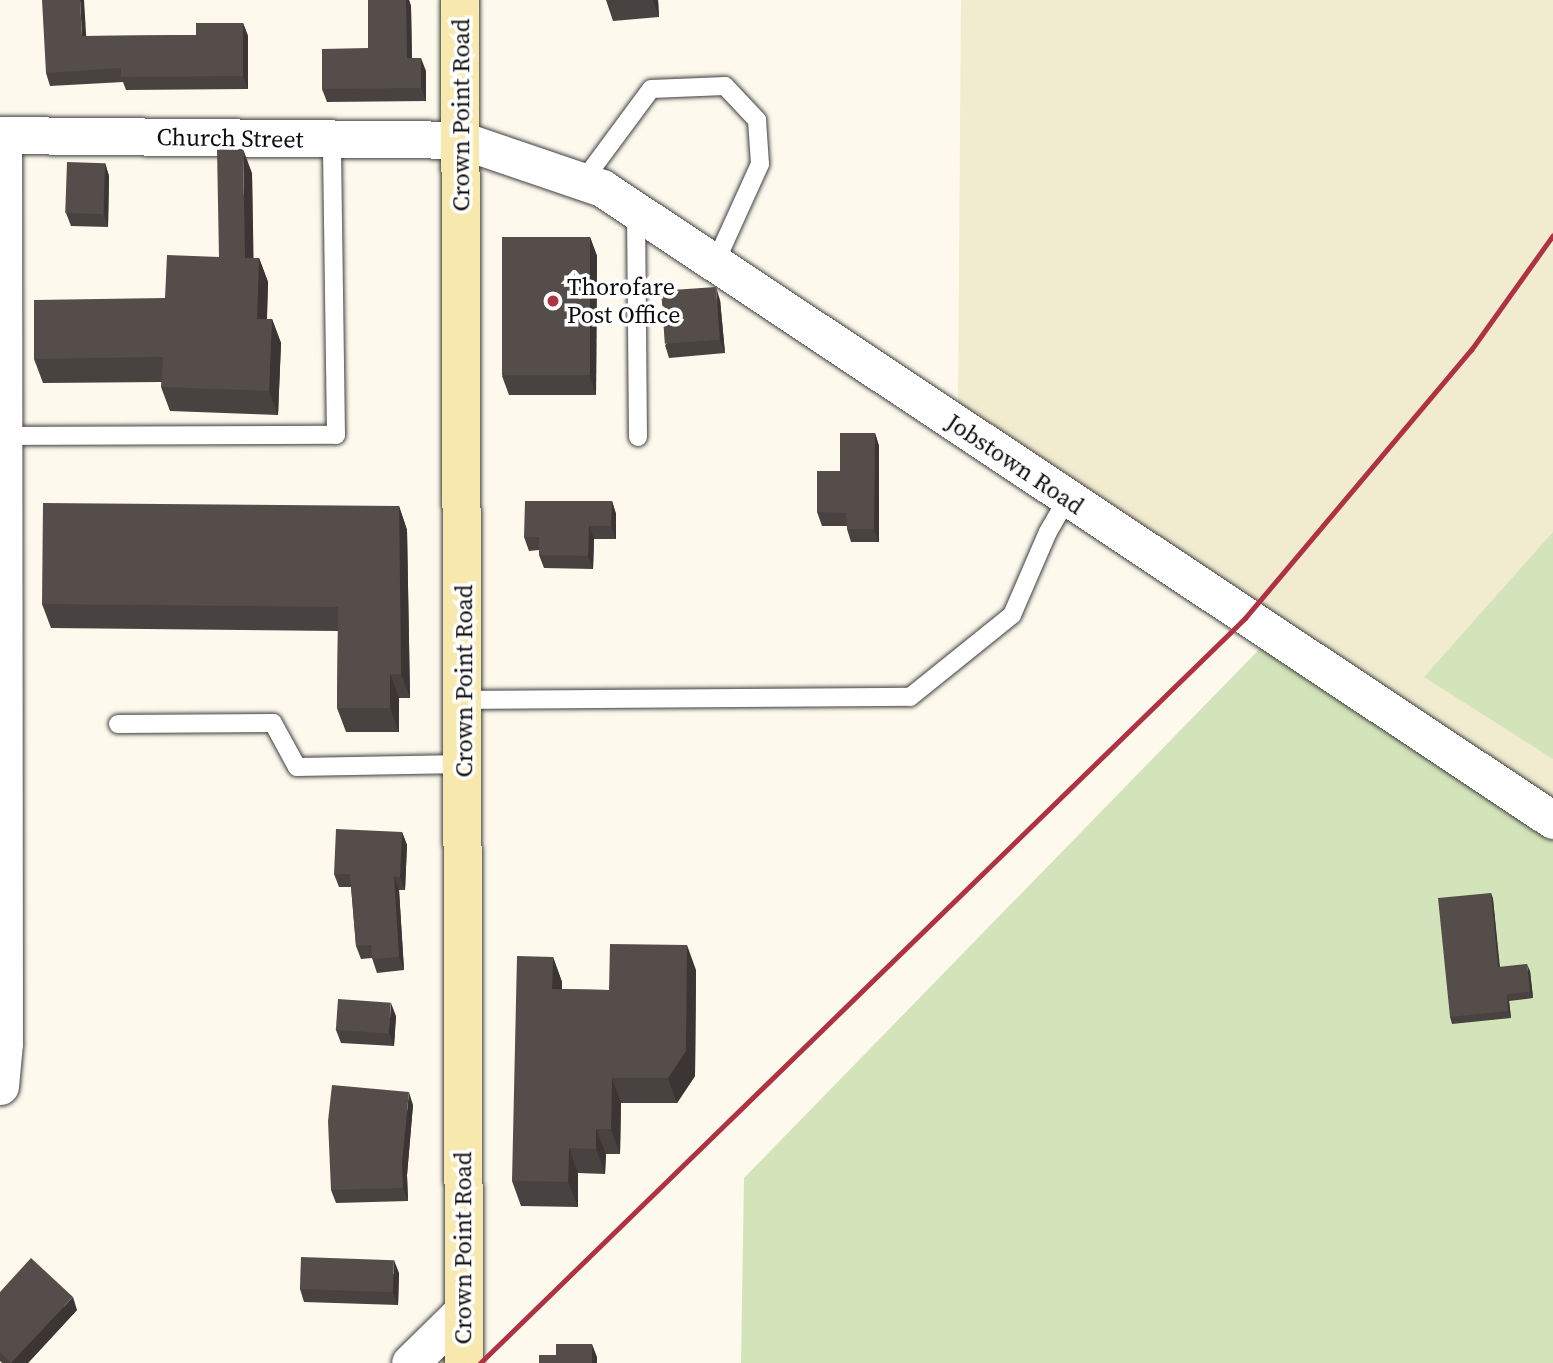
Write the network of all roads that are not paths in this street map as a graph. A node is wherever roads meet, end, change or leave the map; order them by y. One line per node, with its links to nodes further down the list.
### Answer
1 (460, 0): 4 (main road, Crown Point Road)
2 (1, 135): 3 (street, Church Street); 8 (street)
3 (332, 139): 4 (street, Church Street); 8 (lane)
4 (461, 140): 5 (street, Jobstown Road); 11 (main road, Crown Point Road)
5 (583, 181): 6 (street, Jobstown Road); 7 (lane)
6 (636, 210): 7 (street, Jobstown Road); 9 (lane)
7 (715, 263): 10 (street, Jobstown Road)
8 (3, 436): 15 (street)
9 (639, 437)
10 (1067, 499): 11 (lane); 14 (street, Jobstown Road)
11 (464, 700): 13 (main road, Crown Point Road)
12 (118, 724): 13 (lane)
13 (464, 764): 16 (main road, Crown Point Road)
14 (1553, 820)
15 (0, 1086)
16 (463, 1311): 17 (street); 18 (main road, Crown Point Road)
17 (410, 1363)
18 (464, 1363)

